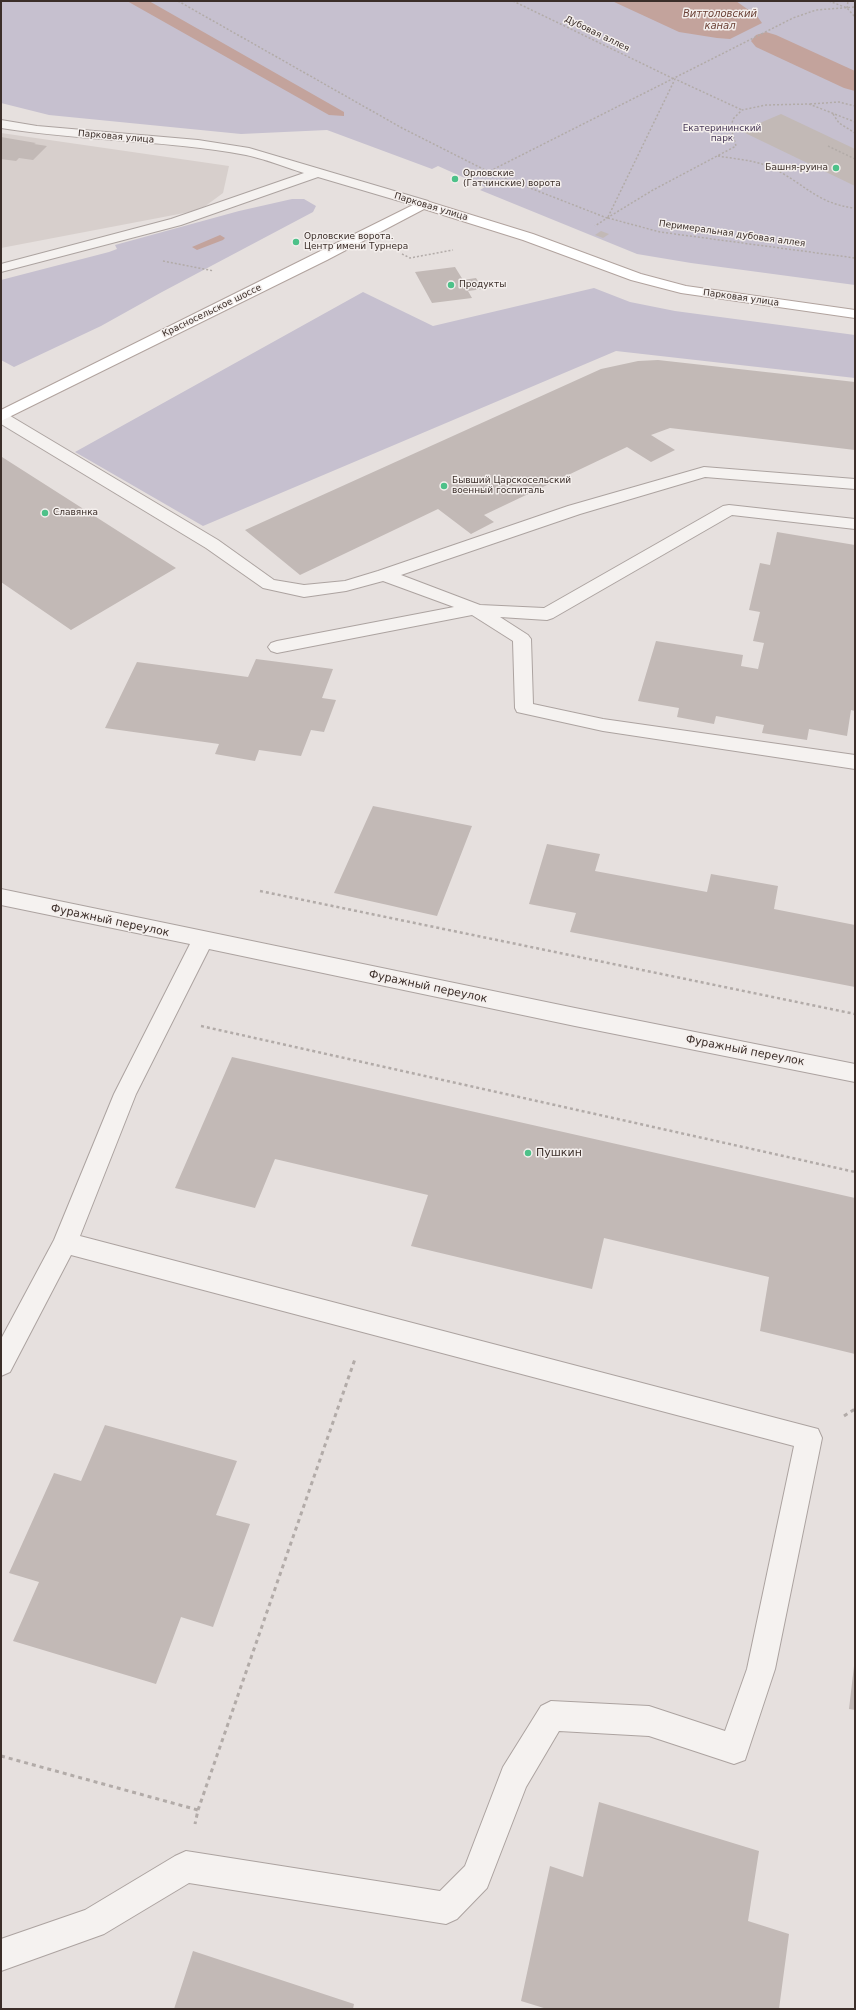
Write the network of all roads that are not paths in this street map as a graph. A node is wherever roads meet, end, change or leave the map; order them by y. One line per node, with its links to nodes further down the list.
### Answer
1 (1, 124): 2 (street, Парковая улица)
2 (319, 172): 3 (street, Парковая улица); 4 (street)
3 (423, 204): 5 (main road, Парковая улица); 6 (main road, Красносельское шоссе)
4 (1, 268)
5 (855, 314)
6 (1, 417): 9 (street)
7 (855, 484): 9 (street)
8 (855, 524): 10 (street)
9 (384, 576): 10 (street)
10 (475, 610): 11 (street); 12 (street)
11 (277, 647)
12 (855, 762)
13 (1, 897): 14 (street, Фуражный переулок)
14 (202, 940): 15 (street, Фуражный переулок); 16 (street)
15 (855, 1073)
16 (64, 1243): 17 (street); 18 (street)
17 (1, 1364)
18 (1, 1955)

